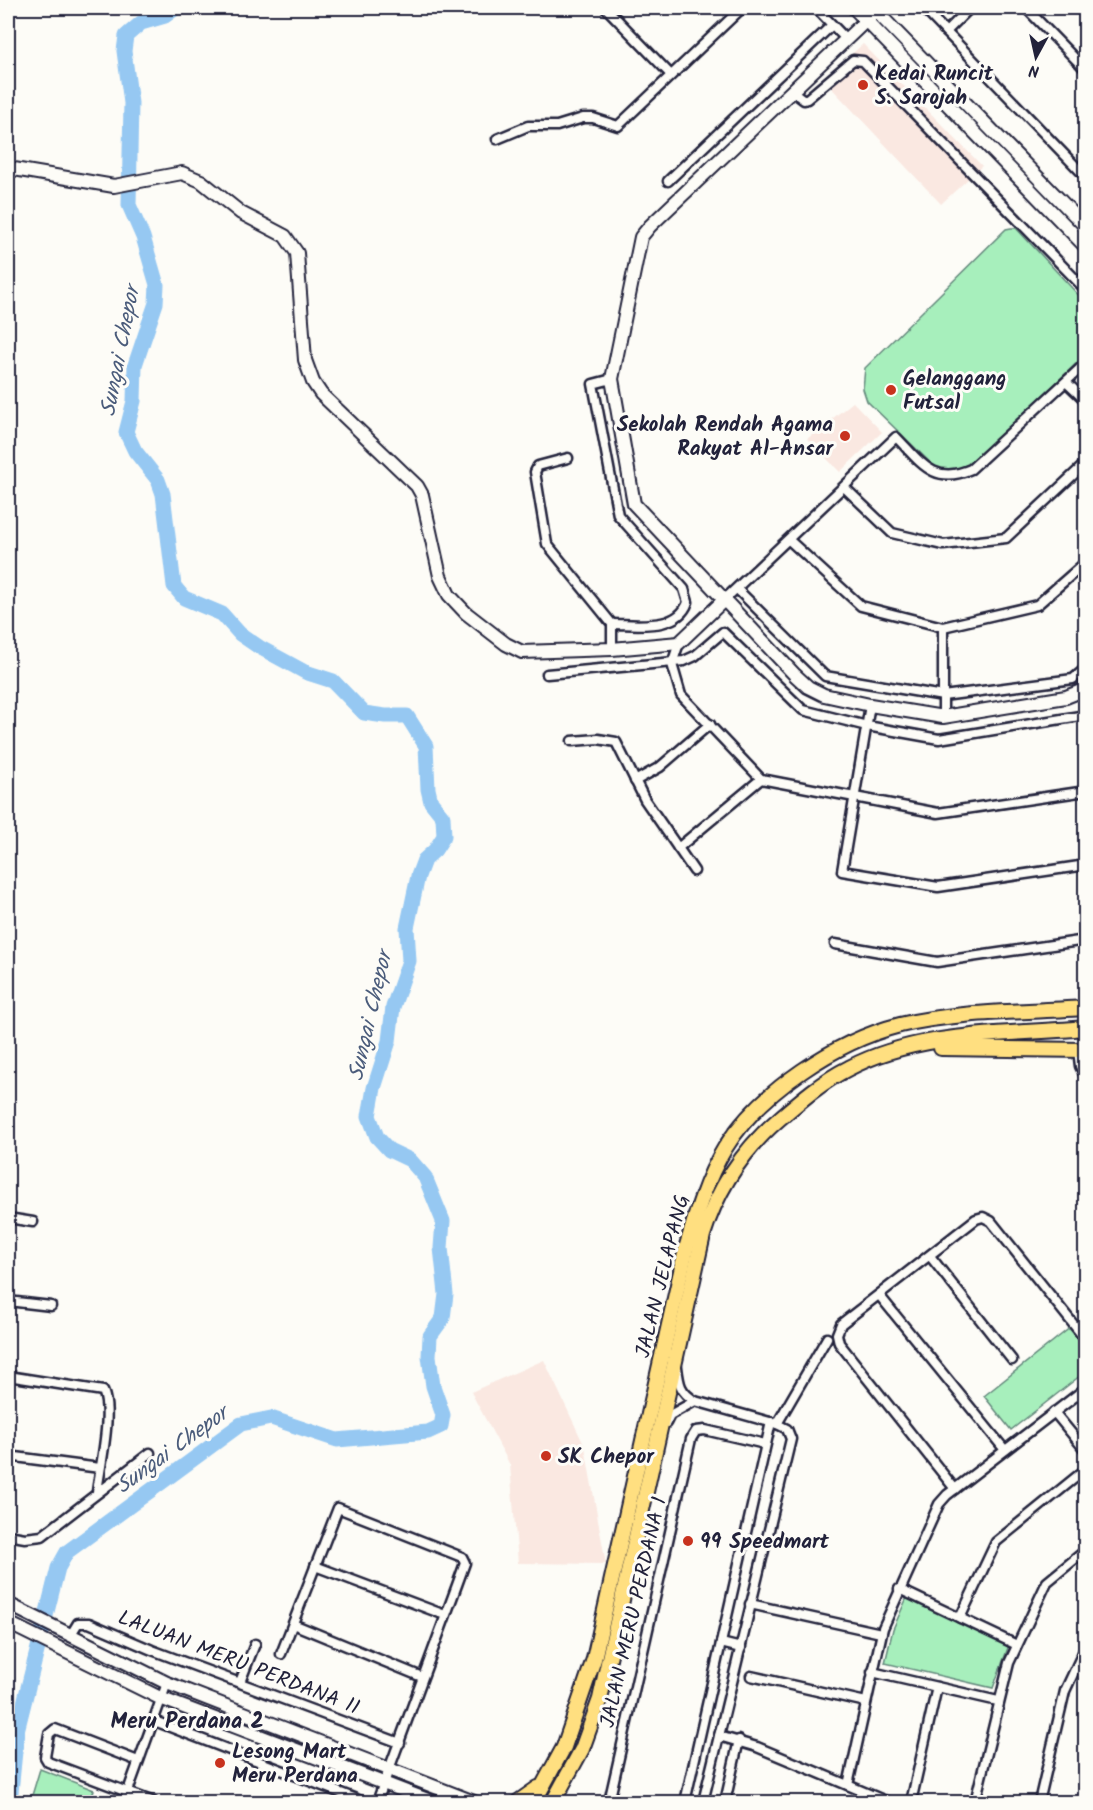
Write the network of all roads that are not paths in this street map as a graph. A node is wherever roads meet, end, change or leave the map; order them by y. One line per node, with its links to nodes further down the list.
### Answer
1 (606, 8): 14 (street)
2 (742, 8): 14 (street)
3 (816, 8): 10 (street)
4 (854, 8): 9 (street)
5 (923, 8): 11 (street)
6 (970, 8): 11 (street)
7 (1026, 8): 13 (street)
8 (875, 9): 9 (street); 20 (street)
9 (866, 21): 12 (street); 22 (street)
10 (832, 25): 12 (street); 19 (street)
11 (946, 32): 18 (street)
12 (846, 39): 15 (street)
13 (1086, 70)
14 (671, 75): 16 (street)
15 (792, 91): 26 (street); 28 (street)
16 (497, 139)
17 (8, 168): 41 (street)
18 (1086, 177)
19 (668, 181)
20 (1051, 190): 21 (street); 23 (street)
21 (1086, 215)
22 (1060, 221): 24 (street); 25 (street)
23 (1086, 226)
24 (1086, 240)
25 (1086, 247)
26 (1086, 290)
27 (1086, 363): 29 (street)
28 (612, 379): 37 (street); 38 (street)
29 (1066, 382): 30 (street); 33 (street)
30 (1086, 401)
31 (568, 458): 38 (street)
32 (1086, 463): 33 (street)
33 (844, 487): 34 (street)
34 (789, 540): 36 (street); 39 (street)
35 (1086, 562): 39 (street)
36 (737, 589): 37 (street); 46 (street)
37 (725, 599): 40 (street); 47 (street)
38 (612, 624): 41 (street)
39 (943, 627): 46 (street)
40 (679, 643): 41 (street); 42 (street)
41 (612, 649)
42 (672, 664): 44 (street); 50 (street); 51 (street)
43 (1086, 668): 46 (street)
44 (547, 674)
45 (1086, 689): 49 (street)
46 (943, 696): 49 (street)
47 (870, 705): 49 (street); 51 (street)
48 (1086, 715): 51 (street)
49 (943, 717)
50 (710, 724): 53 (street); 54 (street)
51 (867, 726): 56 (street)
52 (572, 741): 54 (street)
53 (761, 779): 56 (street); 57 (street)
54 (635, 781): 57 (street)
55 (1086, 791): 56 (street)
56 (855, 798): 58 (street)
57 (678, 848): 59 (street)
58 (1086, 865)
59 (694, 871)
60 (1086, 940): 61 (street)
61 (836, 944)
62 (1086, 1008): 125 (main road, JALAN JELAPANG)
63 (1086, 1028): 65 (main road, JALAN JELAPANG)
64 (1082, 1050): 65 (main road); 66 (street)
65 (894, 1052): 75 (main road, JALAN JELAPANG)
66 (1086, 1078)
67 (8, 1218): 68 (street)
68 (33, 1222)
69 (930, 1256): 70 (street); 74 (street); 76 (street)
70 (879, 1295): 84 (street); 90 (street)
71 (8, 1300): 72 (street)
72 (51, 1306)
73 (827, 1338): 81 (street)
74 (1086, 1340)
75 (676, 1352): 79 (street); 82 (main road, JALAN JELAPANG)
76 (1012, 1360)
77 (8, 1376): 88 (street)
78 (1086, 1388): 80 (street)
79 (695, 1401): 81 (street); 82 (street)
80 (1054, 1412): 84 (street); 85 (street)
81 (774, 1423): 83 (street); 97 (street)
82 (660, 1434): 129 (main road, JALAN JELAPANG)
83 (765, 1444): 104 (street); 138 (street, JALAN MERU PERDANA 1)
84 (1005, 1450): 90 (street)
85 (1086, 1451)
86 (150, 1453): 91 (street)
87 (8, 1456): 88 (street)
88 (100, 1468): 91 (street)
89 (1086, 1469): 99 (street)
90 (955, 1489): 95 (street)
91 (98, 1492): 92 (street)
92 (8, 1535)
93 (1086, 1550): 106 (street)
94 (315, 1566): 98 (street); 98 (street); 101 (street)
95 (899, 1589): 99 (street); 102 (street)
96 (8, 1604): 103 (street)
97 (750, 1604): 102 (street); 108 (street)
98 (445, 1616): 112 (street)
99 (960, 1618): 106 (street)
100 (8, 1623): 116 (street)
101 (293, 1624): 109 (street); 112 (street)
102 (881, 1633): 110 (street)
103 (66, 1634): 113 (street, LALUAN MERU PERDANA 11); 114 (street)
104 (721, 1643): 108 (street); 139 (street)
105 (255, 1644): 113 (street)
106 (1017, 1645): 117 (street)
107 (1086, 1646): 145 (street)
108 (741, 1648): 120 (street)
109 (281, 1654)
110 (872, 1672): 115 (street); 118 (street)
111 (751, 1676): 118 (street)
112 (422, 1677): 122 (street)
113 (240, 1682): 122 (street, LALUAN MERU PERDANA 11)
114 (167, 1683): 116 (street); 124 (street)
115 (937, 1687): 117 (street); 143 (street)
116 (160, 1698): 119 (street); 126 (street)
117 (998, 1701): 144 (street)
118 (866, 1702): 127 (street)
119 (152, 1720): 123 (street); 132 (street)
120 (718, 1736): 121 (street); 140 (street)
121 (739, 1740): 127 (street); 141 (street)
122 (400, 1743): 124 (street)
123 (138, 1761): 128 (street); 128 (street)
124 (389, 1769): 126 (street); 135 (street)
125 (547, 1779): 136 (main road); 137 (main road, JALAN JELAPANG)
126 (383, 1783): 133 (street); 134 (street)
127 (848, 1785): 142 (street)
128 (128, 1792): 130 (street); 131 (street)
129 (557, 1799)
130 (124, 1803)
131 (154, 1803)
132 (364, 1803)
133 (377, 1803)
134 (433, 1803)
135 (474, 1803)
136 (518, 1803)
137 (534, 1803)
138 (609, 1803)
139 (685, 1803)
140 (703, 1803)
141 (725, 1803)
142 (888, 1803)
143 (911, 1803)
144 (975, 1803)
145 (1039, 1803)

